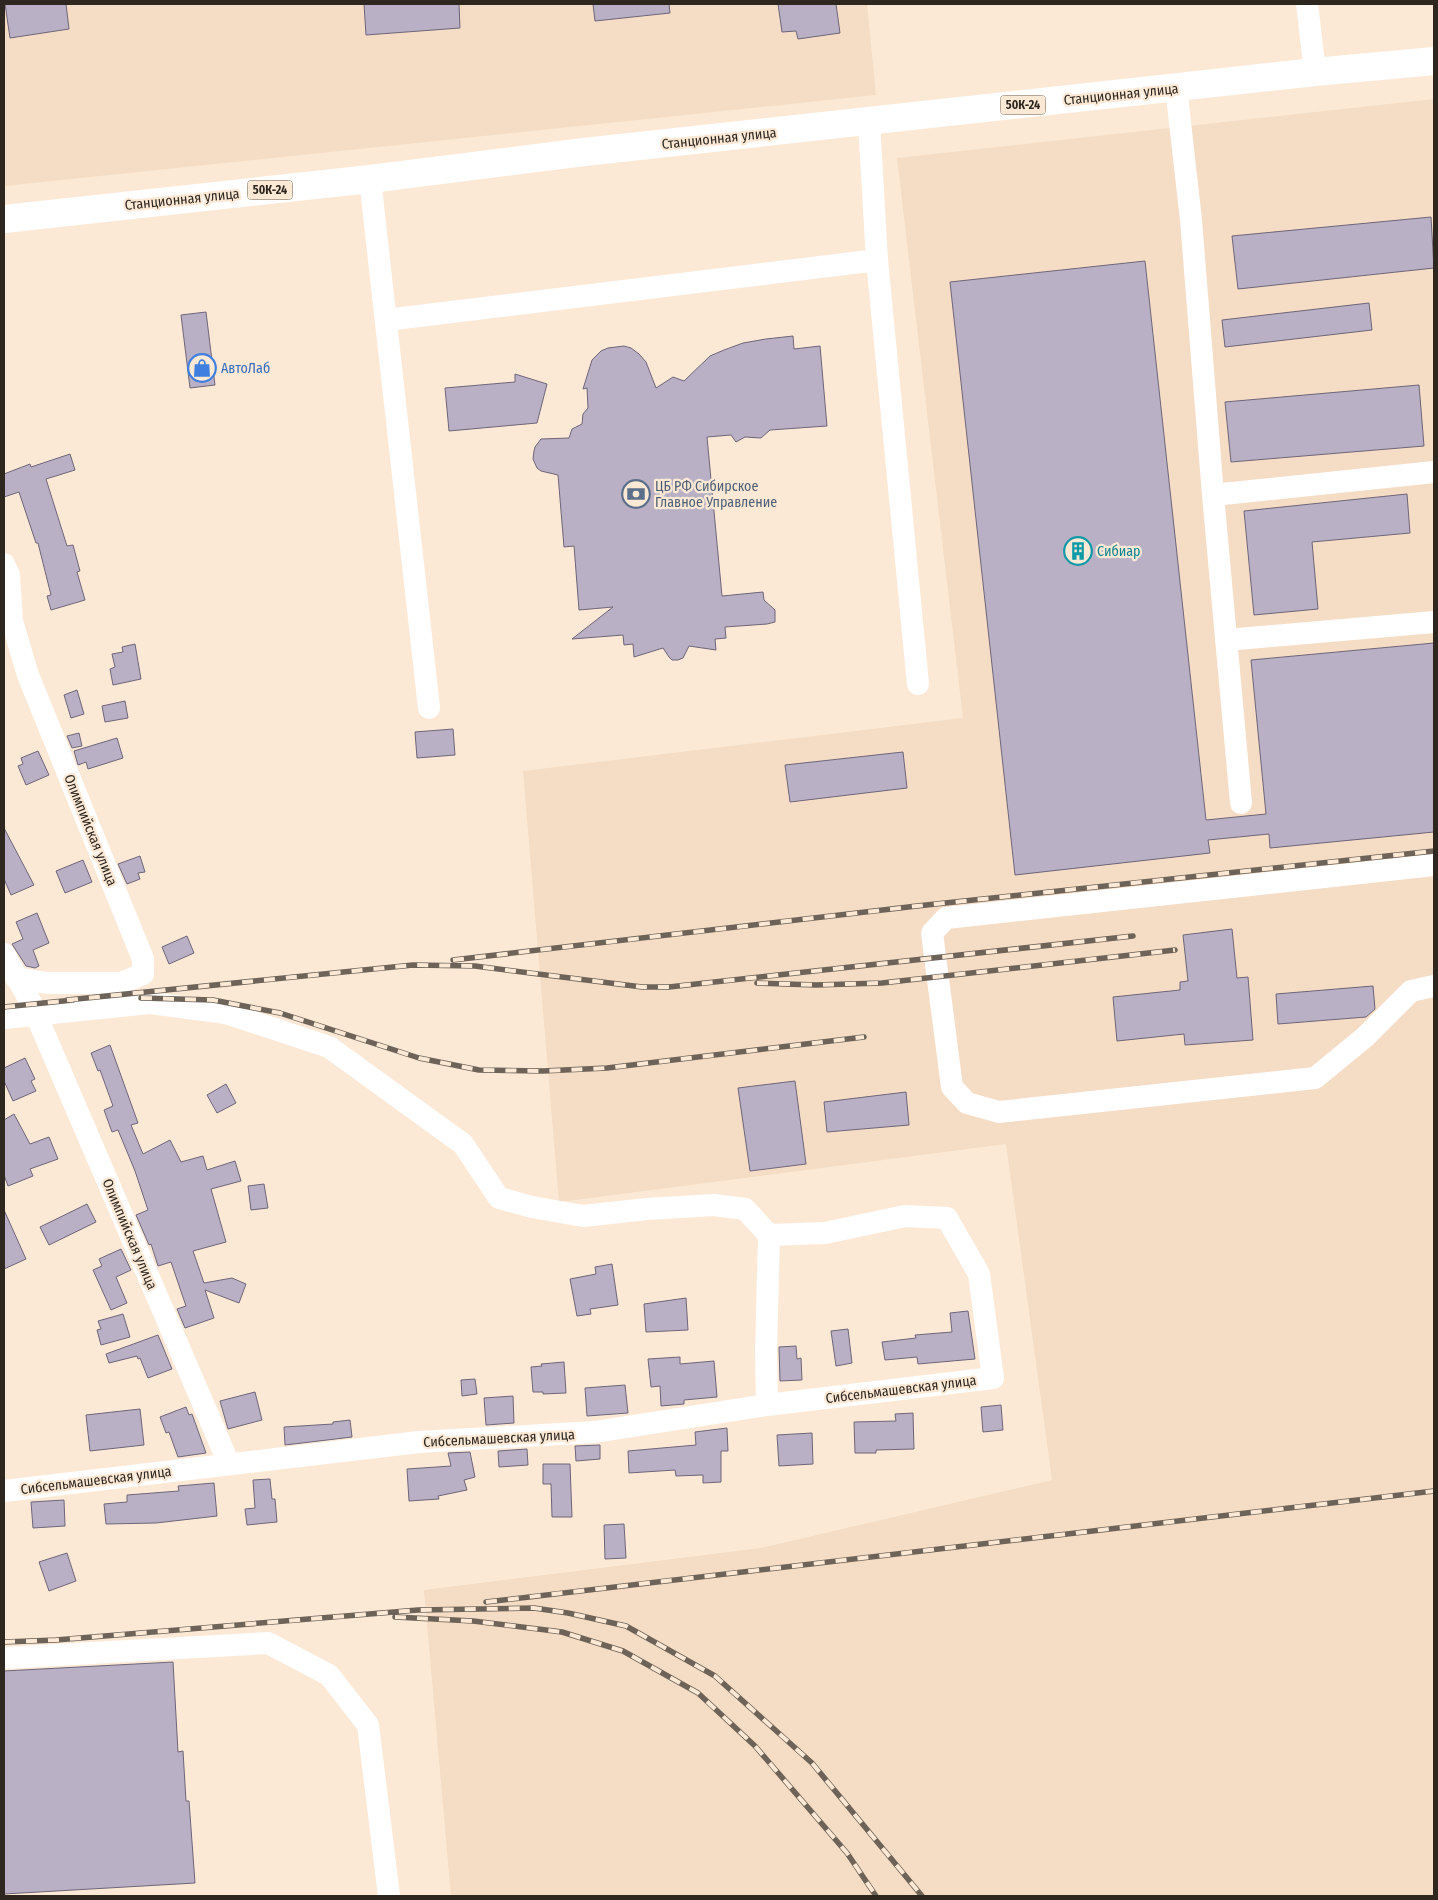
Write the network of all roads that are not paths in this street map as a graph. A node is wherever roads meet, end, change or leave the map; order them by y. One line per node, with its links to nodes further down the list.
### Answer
1 (1307, 4): 3 (street)
2 (1434, 61): 3 (main road, Станционная улица / 50К-24)
3 (1315, 72): 4 (main road, Станционная улица / 50К-24)
4 (1176, 87): 5 (main road, Станционная улица / 50К-24); 11 (street)
5 (869, 122): 6 (main road, Станционная улица / 50К-24); 8 (street)
6 (370, 179): 7 (main road, Станционная улица / 50К-24); 9 (street)
7 (4, 219)
8 (877, 260): 9 (street); 15 (street)
9 (386, 320): 16 (street)
10 (1434, 472): 11 (street)
11 (1213, 495): 14 (street)
12 (4, 564): 20 (street, Олимпийская улица)
13 (1434, 622): 14 (street)
14 (1226, 640): 17 (street)
15 (918, 684)
16 (429, 708)
17 (1240, 803)
18 (1434, 865): 21 (street)
19 (4, 954): 20 (street, Олимпийская улица)
20 (16, 978): 22 (street, Олимпийская улица)
21 (1434, 986)
22 (36, 1013): 23 (street); 24 (street); 26 (street, Олимпийская улица)
23 (4, 1018)
24 (769, 1235): 25 (street); 25 (street, Сибсельмашевская улица)
25 (767, 1405): 26 (street, Сибсельмашевская улица)
26 (229, 1464): 27 (street, Сибсельмашевская улица)
27 (4, 1491)
28 (4, 1658): 29 (street)
29 (390, 1896)

